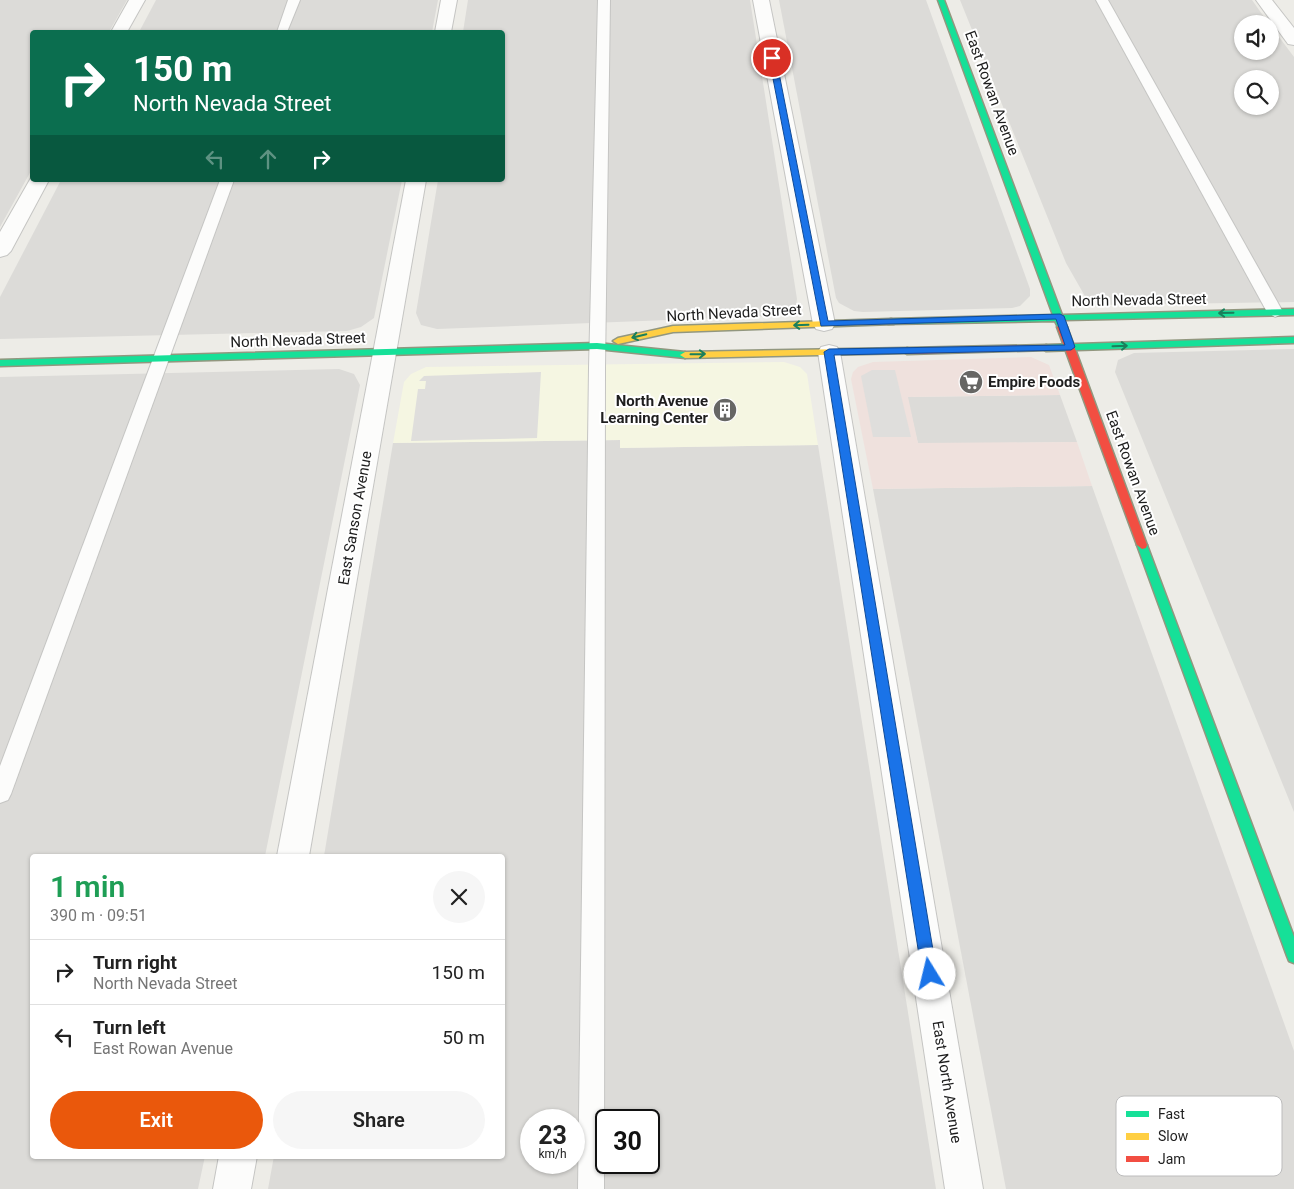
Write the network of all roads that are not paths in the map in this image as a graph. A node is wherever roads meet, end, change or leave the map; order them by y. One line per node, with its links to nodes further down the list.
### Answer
1 (137, 0): 9 (street)
2 (294, 0): 10 (lane)
3 (449, 0): 11 (street)
4 (604, 0): 22 (lane)
5 (761, 0): 20 (street, East North Avenue)
6 (941, 0): 19 (main road, East Rowan Avenue)
7 (1102, 0): 17 (lane)
8 (1264, 0): 12 (street)
9 (121, 30)
10 (283, 30)
11 (443, 30)
12 (1294, 40)
13 (38, 182): 16 (street)
14 (226, 182): 25 (lane)
15 (416, 182): 24 (street, East Sanson Avenue)
16 (0, 251)
17 (1275, 312): 18 (main road, North Nevada Street); 19 (main road, North Nevada Street, one-way to 19)
18 (1294, 312)
19 (1060, 316): 20 (main road, North Nevada Street); 23 (main road, East Rowan Avenue)
20 (826, 338): 22 (main road, North Nevada Street, one-way to 20); 22 (main road, North Nevada Street, one-way to 22); 23 (main road, North Nevada Street); 33 (street, East North Avenue)
21 (1293, 342): 23 (main road, North Nevada Street, one-way to 21)
22 (597, 346): 24 (main road, North Nevada Street); 32 (lane)
23 (1071, 347): 29 (main road, East Rowan Avenue)
24 (385, 353): 25 (main road, North Nevada Street); 28 (street, East Sanson Avenue)
25 (161, 359): 26 (main road, North Nevada Street); 27 (lane)
26 (0, 363)
27 (0, 794)
28 (293, 854)
29 (1294, 956)
30 (237, 1159): 31 (street)
31 (232, 1189)
32 (591, 1189)
33 (964, 1189)

